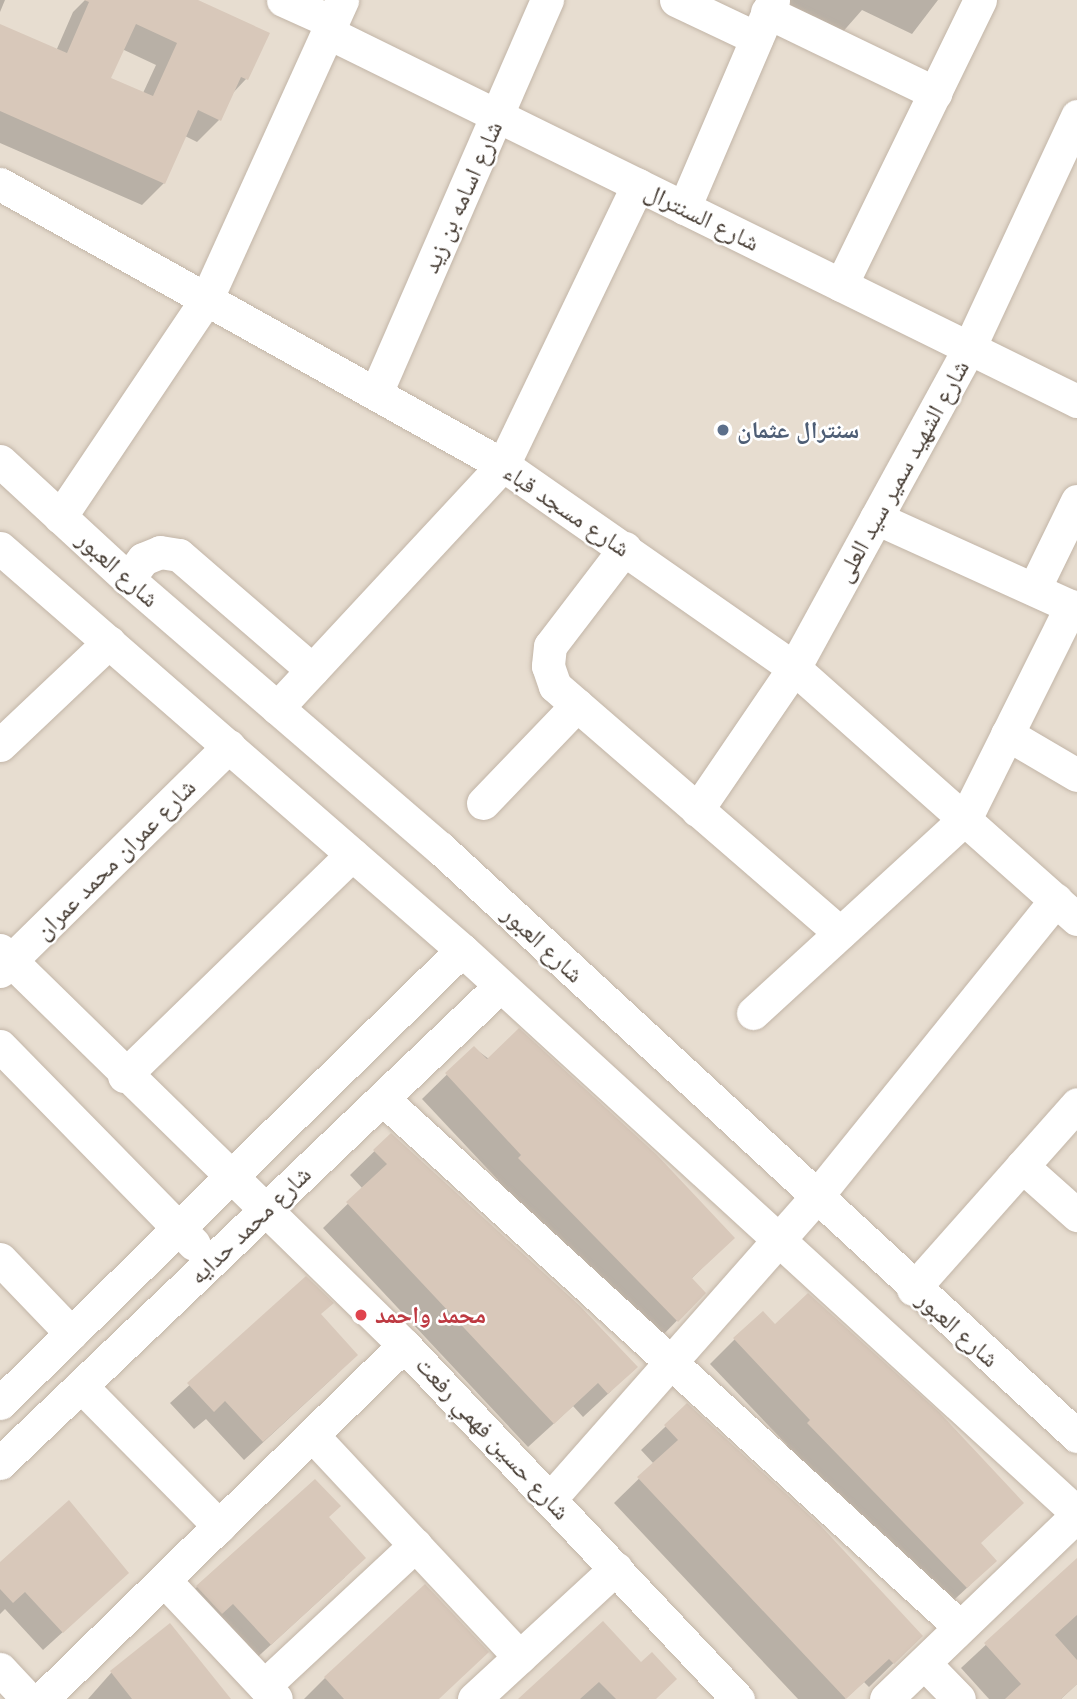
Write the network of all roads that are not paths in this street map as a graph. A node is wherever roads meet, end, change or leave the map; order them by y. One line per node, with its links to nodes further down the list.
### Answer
1 (283, 0): 6 (street, شارع السنترال)
2 (547, 0): 9 (street, شارع اسامه بن زيد)
3 (676, 0): 5 (street)
4 (980, 0): 7 (street)
5 (766, 17): 7 (street); 12 (street)
6 (333, 18): 9 (street, شارع السنترال); 14 (street)
7 (935, 93): 13 (street)
8 (1077, 116): 15 (street, شارع الشهيد سمير سيد العلى)
9 (498, 117): 11 (street, شارع السنترال); 16 (street, شارع اسامه بن زيد)
10 (0, 184): 14 (street, شارع مسجد قباء)
11 (638, 185): 12 (street, شارع السنترال); 19 (street)
12 (684, 208): 13 (street, شارع السنترال)
13 (841, 285): 15 (street, شارع السنترال)
14 (206, 298): 16 (street, شارع مسجد قباء); 21 (street)
15 (969, 348): 17 (street, شارع السنترال); 22 (street, شارع الشهيد سمير سيد العلى)
16 (376, 393): 19 (street, شارع مسجد قباء)
17 (1077, 401)
18 (0, 461): 21 (street, شارع العبور)
19 (503, 465): 24 (street, شارع مسجد قباء); 30 (street)
20 (1077, 501): 26 (street)
21 (60, 517): 25 (street, شارع العبور)
22 (876, 518): 26 (street); 29 (street, شارع الشهيد سمير سيد العلى)
23 (0, 548): 28 (street)
24 (625, 548): 29 (street, شارع مسجد قباء); 31 (street)
25 (128, 579): 30 (street); 32 (street, شارع العبور)
26 (1034, 590): 27 (street)
27 (1074, 608): 33 (street)
28 (109, 642): 34 (street); 35 (street)
29 (794, 668): 38 (street, شارع الشهيد سمير سيد العلى); 39 (street, شارع مسجد قباء)
30 (312, 670): 32 (street)
31 (577, 705): 37 (street); 38 (street)
32 (277, 708): 53 (street, شارع العبور)
33 (1007, 734): 36 (street); 39 (street)
34 (0, 745)
35 (229, 746): 40 (street); 44 (street, شارع عمران محمد عمران)
36 (1077, 775)
37 (483, 803)
38 (697, 810): 42 (street)
39 (965, 819): 41 (street, شارع مسجد قباء); 42 (street)
40 (352, 854): 43 (street); 48 (street)
41 (1067, 909): 53 (street)
42 (840, 933): 46 (street)
43 (462, 950): 45 (street); 52 (street, شارع محمد حدايه)
44 (4, 961): 48 (street, شارع حسين فهمي رفعت)
45 (500, 986): 49 (street, شارع محمد حدايه); 57 (street)
46 (753, 1013)
47 (6, 1065): 56 (street)
48 (124, 1076): 52 (street, شارع حسين فهمي رفعت)
49 (383, 1099): 54 (street, شارع محمد حدايه); 63 (street)
50 (1077, 1104): 51 (street)
51 (1022, 1166): 55 (street); 60 (street)
52 (231, 1176): 54 (street, شارع حسين فهمي رفعت); 56 (street, شارع محمد حدايه)
53 (816, 1198): 57 (street); 60 (street, شارع العبور)
54 (266, 1210): 59 (street, شارع محمد حدايه); 62 (street, شارع حسين فهمي رفعت)
55 (1077, 1215)
56 (178, 1229): 59 (street); 61 (street, شارع محمد حدايه)
57 (777, 1242): 63 (street); 70 (street)
58 (0, 1259): 61 (street)
59 (212, 1261): 64 (street, شارع محمد حدايه)
60 (913, 1289): 67 (street, شارع العبور)
61 (72, 1333): 65 (street, شارع محمد حدايه)
62 (404, 1345): 66 (street); 69 (street, شارع حسين فهمي رفعت)
63 (673, 1365): 69 (street); 75 (street)
64 (81, 1386): 68 (street, شارع محمد حدايه); 71 (street)
65 (0, 1403)
66 (312, 1435): 71 (street); 72 (street)
67 (1077, 1436)
68 (0, 1463)
69 (550, 1499): 73 (street, شارع حسين فهمي رفعت)
70 (1077, 1514): 75 (street)
71 (219, 1525): 74 (street)
72 (415, 1545): 76 (street); 79 (street)
73 (616, 1568): 76 (street); 80 (street, شارع حسين فهمي رفعت)
74 (164, 1580): 79 (street); 82 (street)
75 (960, 1627): 77 (street)
76 (520, 1657): 83 (street)
77 (924, 1662): 84 (street); 85 (street)
78 (0, 1669): 81 (street)
79 (270, 1693)
80 (729, 1696)
81 (28, 1699)
82 (42, 1699)
83 (474, 1699)
84 (886, 1699)
85 (959, 1699)

